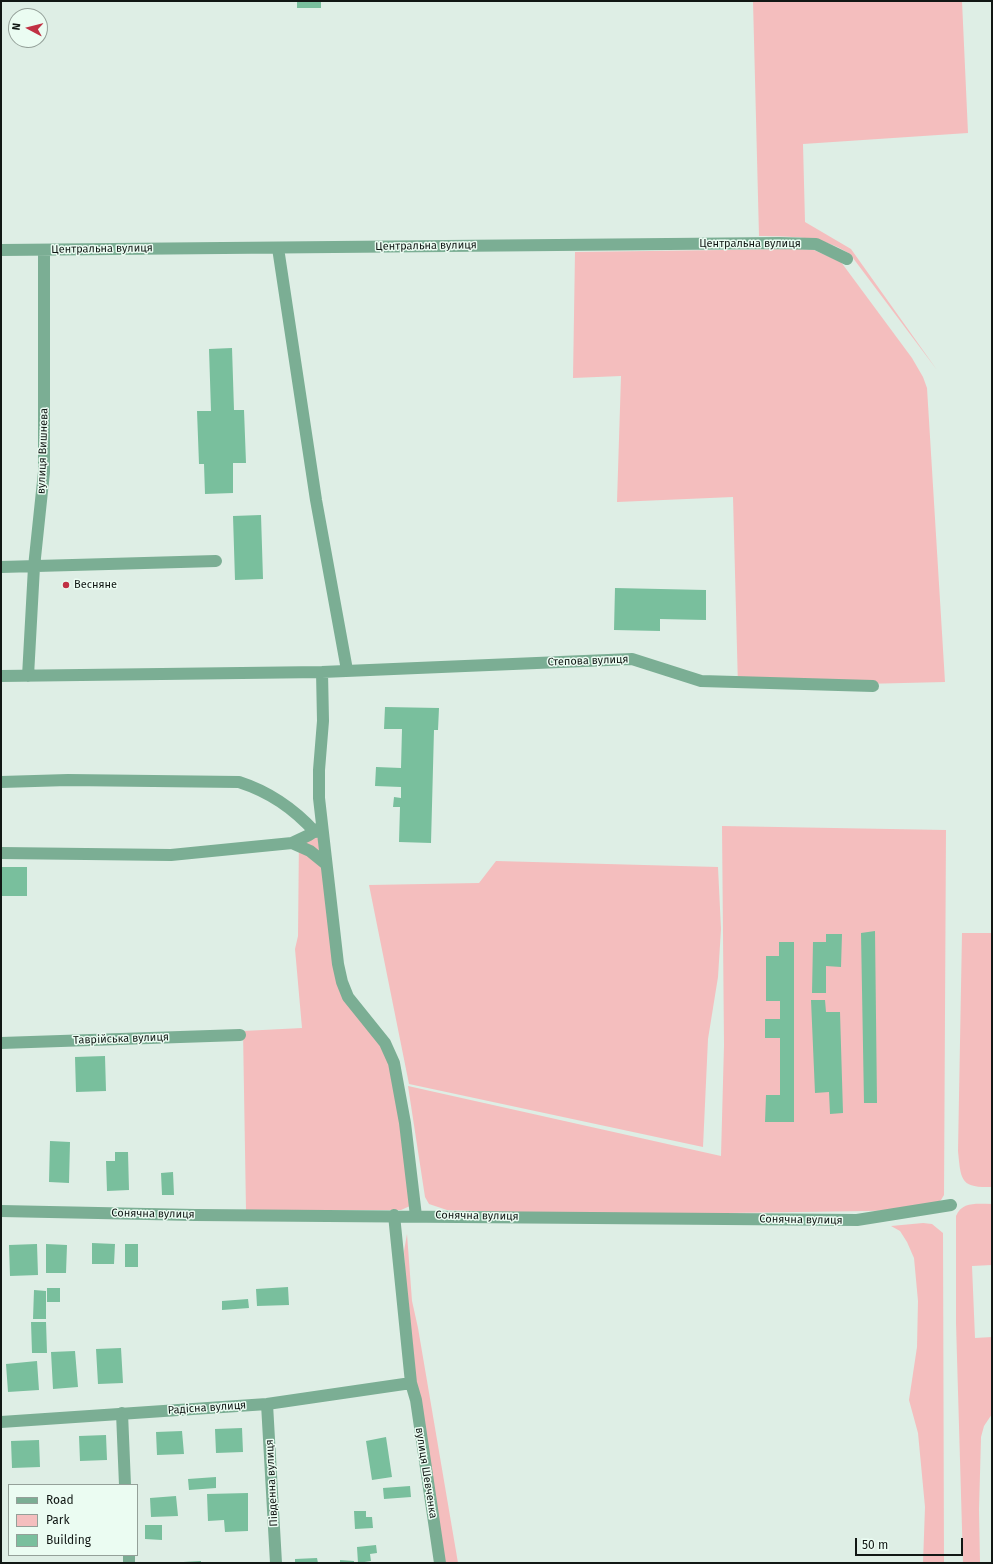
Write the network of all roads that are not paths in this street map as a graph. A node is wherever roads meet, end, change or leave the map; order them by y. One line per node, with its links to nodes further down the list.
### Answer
1 (278, 248): 3 (street, Центральна вулиця); 4 (street, Центральна вулиця); 8 (street)
2 (1, 250): 3 (street, Центральна вулиця)
3 (44, 250): 7 (street, вулиця Вишнева)
4 (847, 259)
5 (216, 561): 7 (street)
6 (1, 567): 7 (street)
7 (34, 567): 11 (street, вулиця Вишнева)
8 (347, 670): 9 (street, Степова вулиця); 12 (street, Степова вулиця)
9 (322, 672): 11 (street, Степова вулиця); 14 (street)
10 (1, 676): 11 (street, Степова вулиця)
11 (28, 676)
12 (873, 686)
13 (1, 782): 14 (street)
14 (318, 829): 15 (street); 17 (street)
15 (292, 843): 16 (street); 17 (street)
16 (1, 853)
17 (326, 864): 23 (street)
18 (240, 1035): 19 (street, Таврійська вулиця)
19 (1, 1043)
20 (951, 1205): 23 (street, Сонячна вулиця)
21 (1, 1211): 22 (street, Сонячна вулиця)
22 (394, 1216): 23 (street, Сонячна вулиця); 24 (street, вулиця Шевченка)
23 (416, 1216)
24 (411, 1383): 25 (street, Радісна вулиця); 30 (street, вулиця Шевченка)
25 (267, 1404): 26 (street, Радісна вулиця); 29 (street, Південна вулиця)
26 (122, 1413): 27 (street, Радісна вулиця); 28 (street)
27 (1, 1422)
28 (125, 1484)
29 (276, 1563)
30 (440, 1563)

